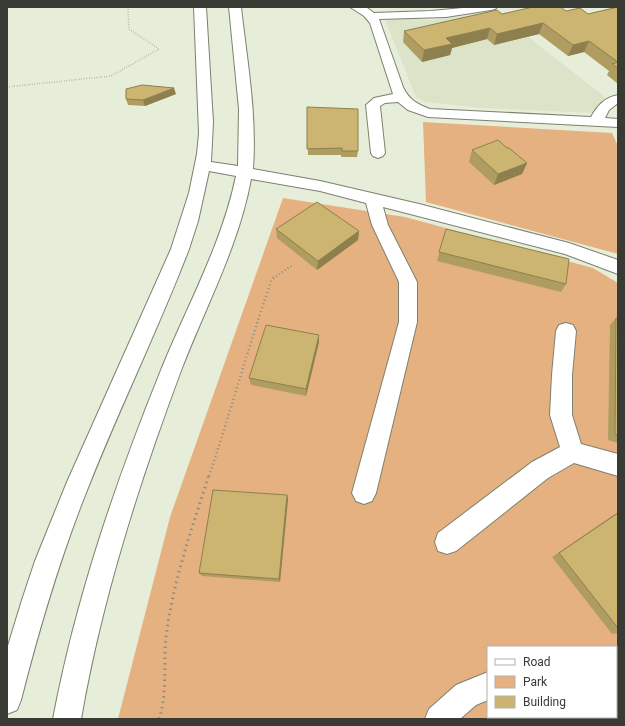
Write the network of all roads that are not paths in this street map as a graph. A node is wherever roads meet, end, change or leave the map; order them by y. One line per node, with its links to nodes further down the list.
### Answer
1 (200, 7): 11 (street)
2 (235, 7): 12 (street)
3 (356, 7): 5 (street)
4 (491, 7): 5 (street)
5 (371, 16): 6 (street)
6 (401, 98): 8 (street); 10 (street)
7 (618, 99): 8 (street)
8 (596, 122): 9 (street)
9 (618, 124)
10 (378, 152)
11 (203, 165): 12 (street); 21 (street)
12 (244, 172): 13 (street); 22 (street)
13 (373, 199): 14 (street); 18 (street)
14 (618, 266)
15 (566, 331): 16 (street)
16 (573, 452): 17 (street); 19 (street)
17 (618, 465)
18 (364, 492)
19 (447, 542)
20 (487, 686): 23 (street)
21 (7, 700)
22 (67, 719)
23 (439, 719)

